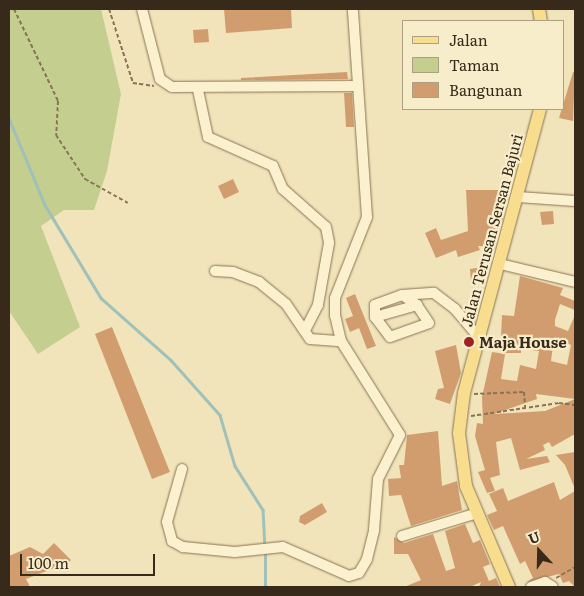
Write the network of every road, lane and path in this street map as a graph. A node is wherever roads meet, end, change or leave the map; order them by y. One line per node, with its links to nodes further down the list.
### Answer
1 (14, 9): 11 (path)
2 (109, 9): 6 (path)
3 (142, 9): 6 (street)
4 (354, 9): 5 (street)
5 (356, 86): 7 (street); 20 (street)
6 (172, 88): 7 (street)
7 (198, 90): 18 (street)
8 (540, 110): 9 (main road, Jalan Terusan Sersan Bajuri)
9 (518, 197): 10 (street); 12 (main road, Jalan Terusan Sersan Bajuri)
10 (575, 201)
11 (128, 203)
12 (500, 264): 14 (street); 19 (main road, Jalan Terusan Sersan Bajuri)
13 (215, 271): 18 (street)
14 (575, 282)
15 (402, 295): 16 (street); 17 (street); 19 (street)
16 (417, 305): 17 (street); 17 (street)
17 (375, 318)
18 (305, 331): 20 (street)
19 (479, 338): 21 (main road, Jalan Terusan Sersan Bajuri)
20 (342, 341): 25 (street)
21 (464, 393): 23 (path); 24 (main road, Jalan Terusan Sersan Bajuri)
22 (575, 405): 23 (path)
23 (525, 407): 24 (path)
24 (461, 416): 26 (main road, Jalan Terusan Sersan Bajuri)
25 (182, 469)
26 (477, 513): 27 (street); 30 (main road, Jalan Terusan Sersan Bajuri)
27 (402, 536)
28 (575, 567): 29 (path)
29 (551, 585): 31 (street)
30 (509, 587)
31 (531, 587)

